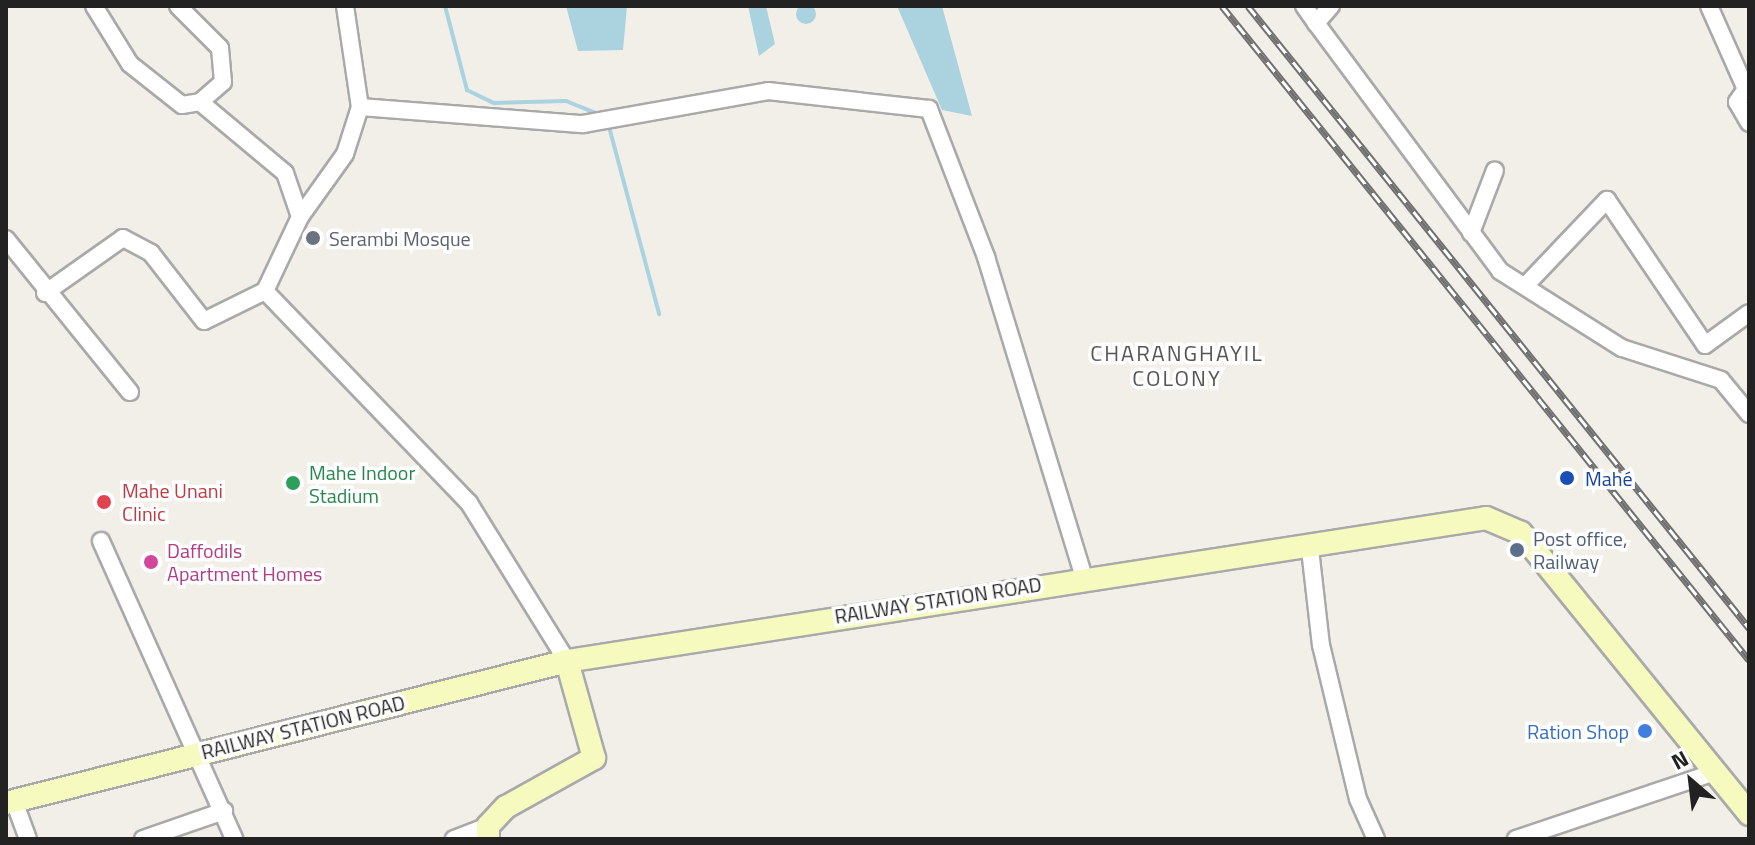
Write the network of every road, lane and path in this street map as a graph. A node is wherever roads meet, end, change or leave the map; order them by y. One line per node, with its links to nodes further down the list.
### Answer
1 (94, 6): 9 (street)
2 (178, 6): 9 (street)
3 (345, 6): 10 (street)
4 (1304, 6): 7 (street)
5 (1331, 6): 7 (street)
6 (1709, 6): 8 (street)
7 (1316, 23): 14 (street)
8 (1747, 88): 11 (street)
9 (200, 102): 13 (street)
10 (360, 107): 13 (street); 24 (street)
11 (1749, 123)
12 (1495, 170): 14 (street)
13 (300, 217): 17 (street)
14 (1471, 233): 16 (street)
15 (7, 245): 18 (street)
16 (1525, 286): 19 (street); 21 (street)
17 (265, 291): 18 (street); 25 (street)
18 (45, 293): 20 (street)
19 (1749, 313)
20 (130, 392)
21 (1749, 414)
22 (101, 541): 26 (street)
23 (1310, 549): 24 (street, RAILWAY STATION ROAD); 27 (street, RAILWAY STATION ROAD); 36 (street)
24 (1084, 577): 25 (street, RAILWAY STATION ROAD)
25 (567, 661): 26 (street, RAILWAY STATION ROAD); 31 (street)
26 (195, 753): 28 (street, RAILWAY STATION ROAD); 29 (street)
27 (1715, 772): 30 (street, RAILWAY STATION ROAD); 37 (street)
28 (10, 802): 32 (street)
29 (224, 811): 33 (street); 34 (street)
30 (1749, 814)
31 (488, 832): 35 (street)
32 (28, 839)
33 (143, 839)
34 (234, 839)
35 (454, 839)
36 (1376, 839)
37 (1516, 839)

